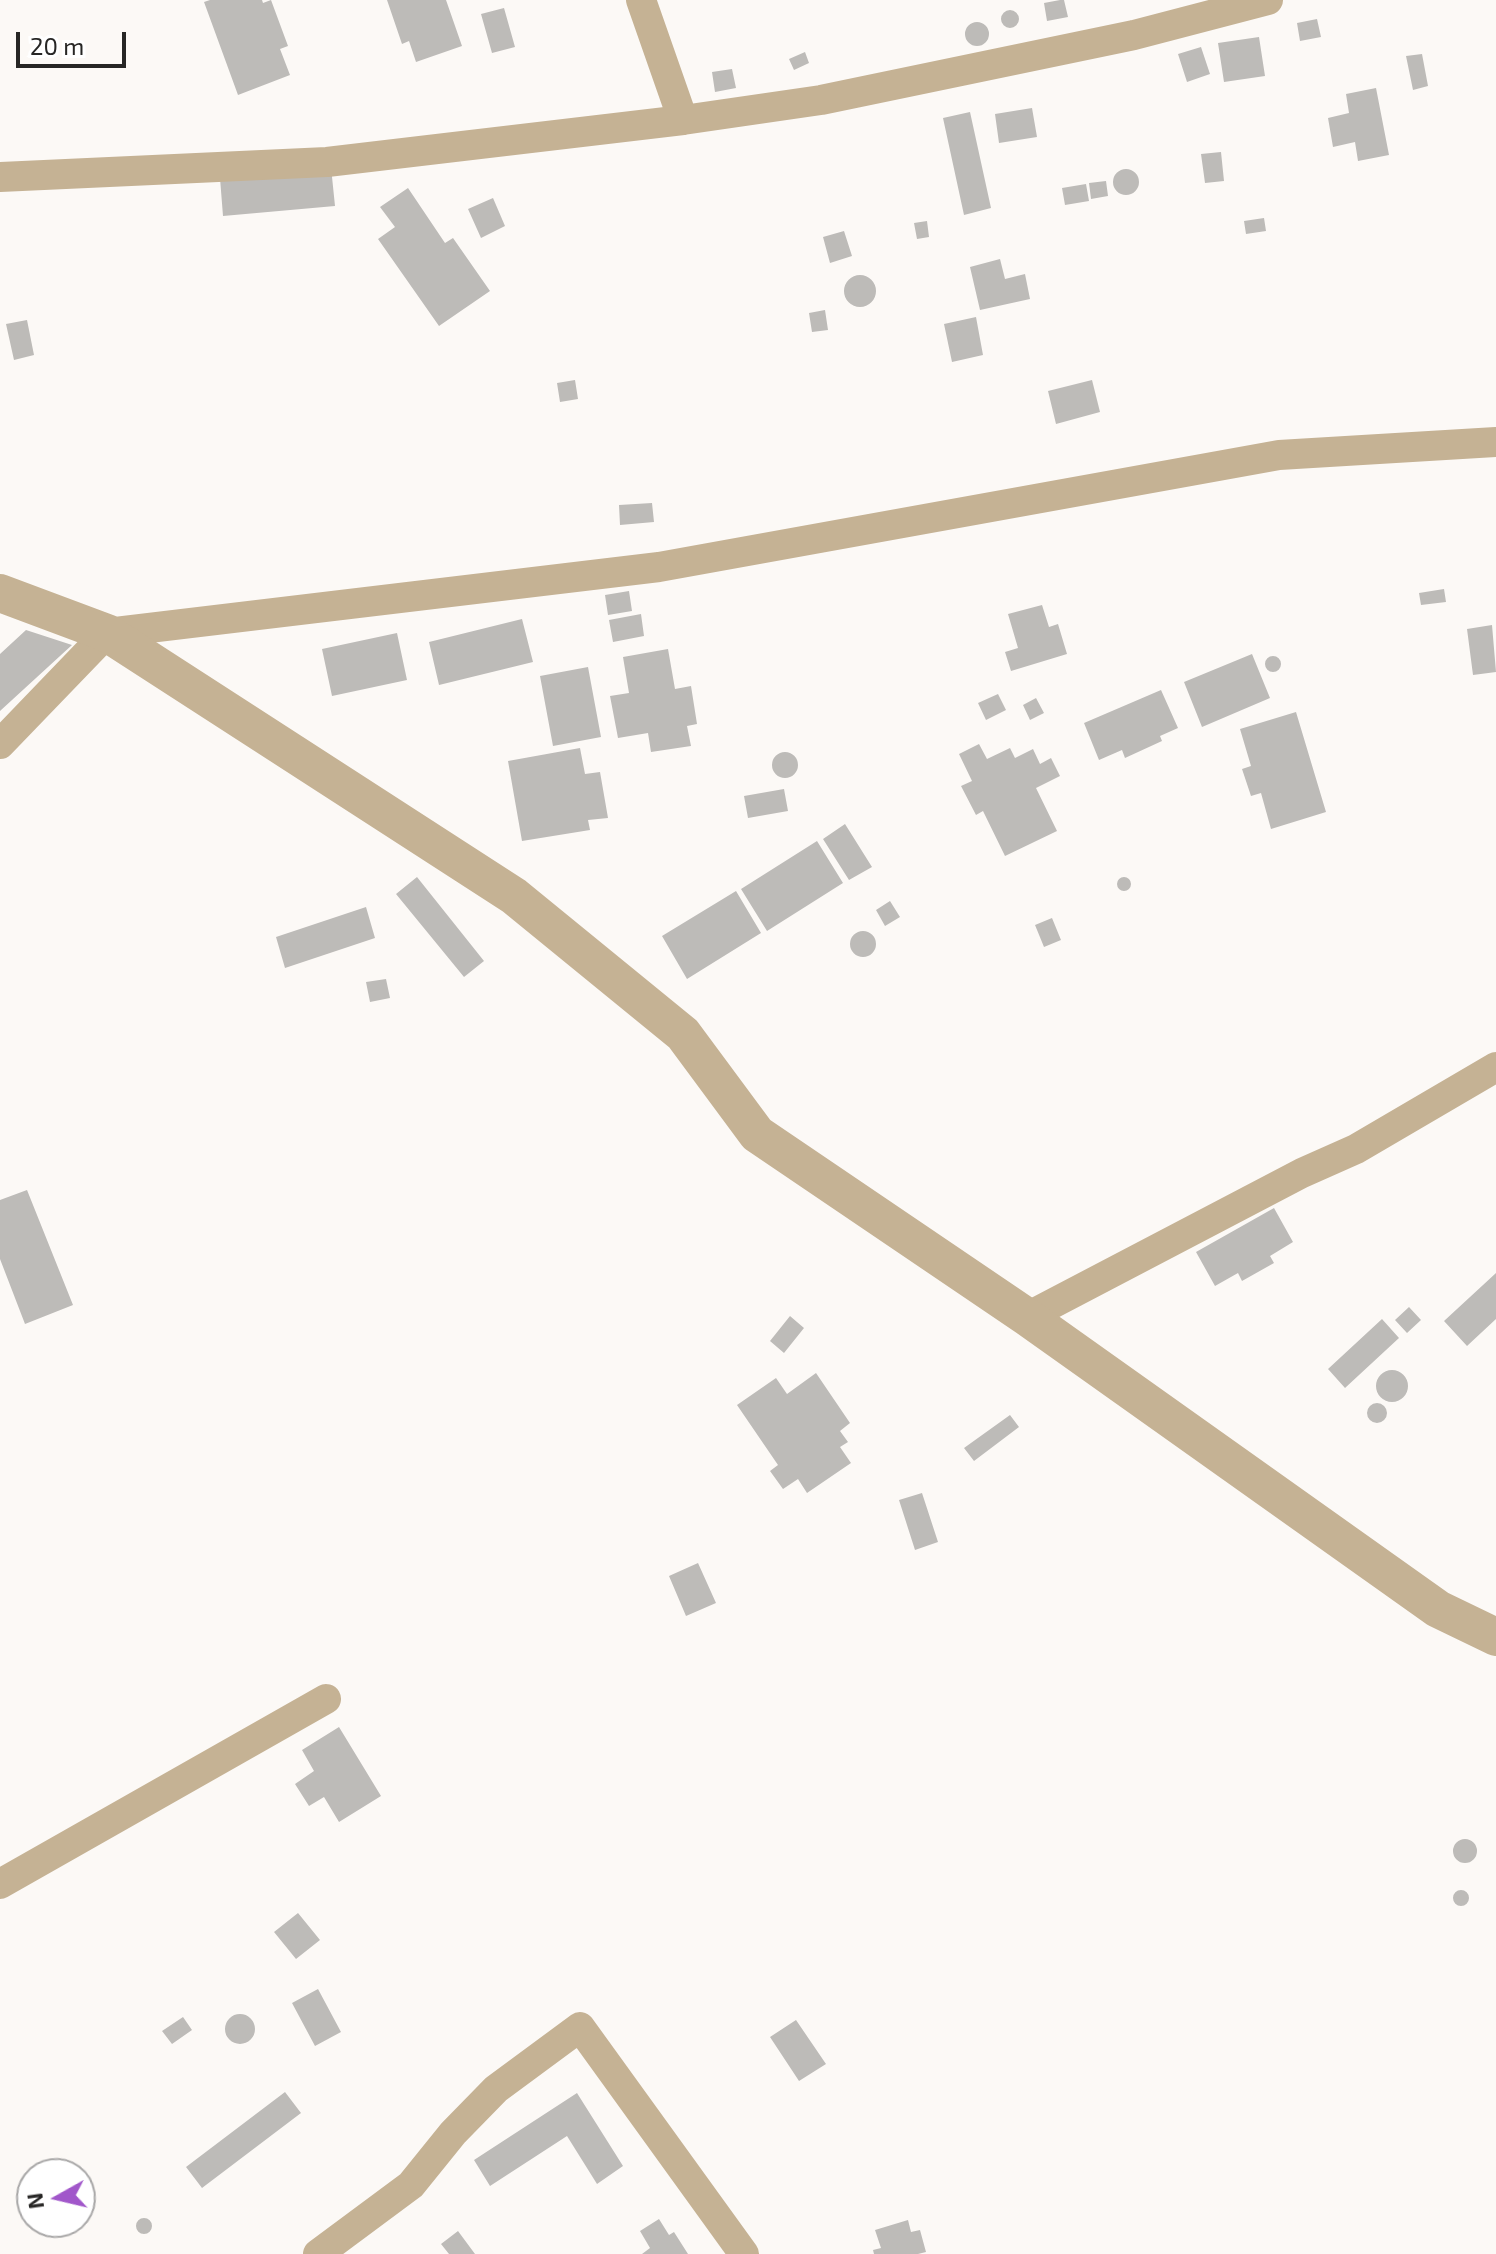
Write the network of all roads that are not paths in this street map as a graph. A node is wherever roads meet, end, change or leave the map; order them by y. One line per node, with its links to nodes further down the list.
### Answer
1 (641, 0): 3 (street)
2 (1268, 0): 3 (street)
3 (683, 120): 4 (street)
4 (0, 177)
5 (1496, 442): 7 (street)
6 (0, 593): 7 (street)
7 (107, 633): 8 (street); 10 (street)
8 (0, 744)
9 (1496, 1067): 10 (street)
10 (1027, 1317): 11 (street)
11 (1496, 1637)
12 (326, 1699): 13 (street)
13 (0, 1884)
14 (318, 2254): 15 (street)
15 (744, 2254)

